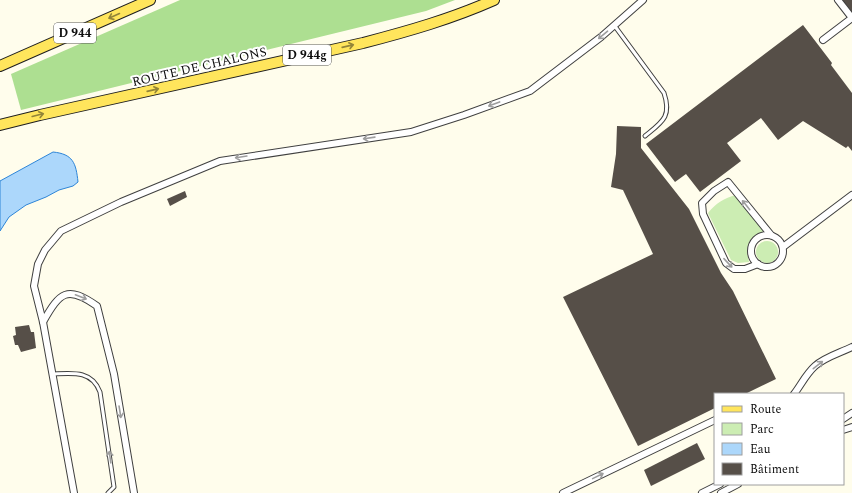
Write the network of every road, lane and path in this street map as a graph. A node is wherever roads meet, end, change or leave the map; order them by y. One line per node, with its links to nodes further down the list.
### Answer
1 (150, 0): 8 (main road, D 944, one-way to 8)
2 (494, 0): 9 (main road, ROUTE DE CHALONS / D 944g, one-way to 2)
3 (643, 0): 6 (street)
4 (838, 0): 5 (street)
5 (852, 18): 7 (street)
6 (614, 25): 10 (lane); 15 (street, one-way to 15)
7 (823, 40)
8 (0, 66)
9 (0, 125)
10 (645, 136)
11 (852, 195): 13 (street)
12 (771, 235): 13 (street); 14 (street); 14 (street, one-way to 14)
13 (783, 247): 14 (street)
14 (758, 264)
15 (43, 322): 17 (street); 24 (street, one-way to 24)
16 (852, 347): 18 (street, one-way to 16)
17 (53, 374): 22 (street); 23 (lane, one-way to 17)
18 (795, 393)
19 (714, 420): 25 (street, one-way to 19)
20 (718, 485): 26 (street)
21 (736, 485): 27 (street)
22 (74, 493)
23 (108, 493)
24 (134, 493)
25 (563, 493)
26 (702, 493)
27 (721, 493)

